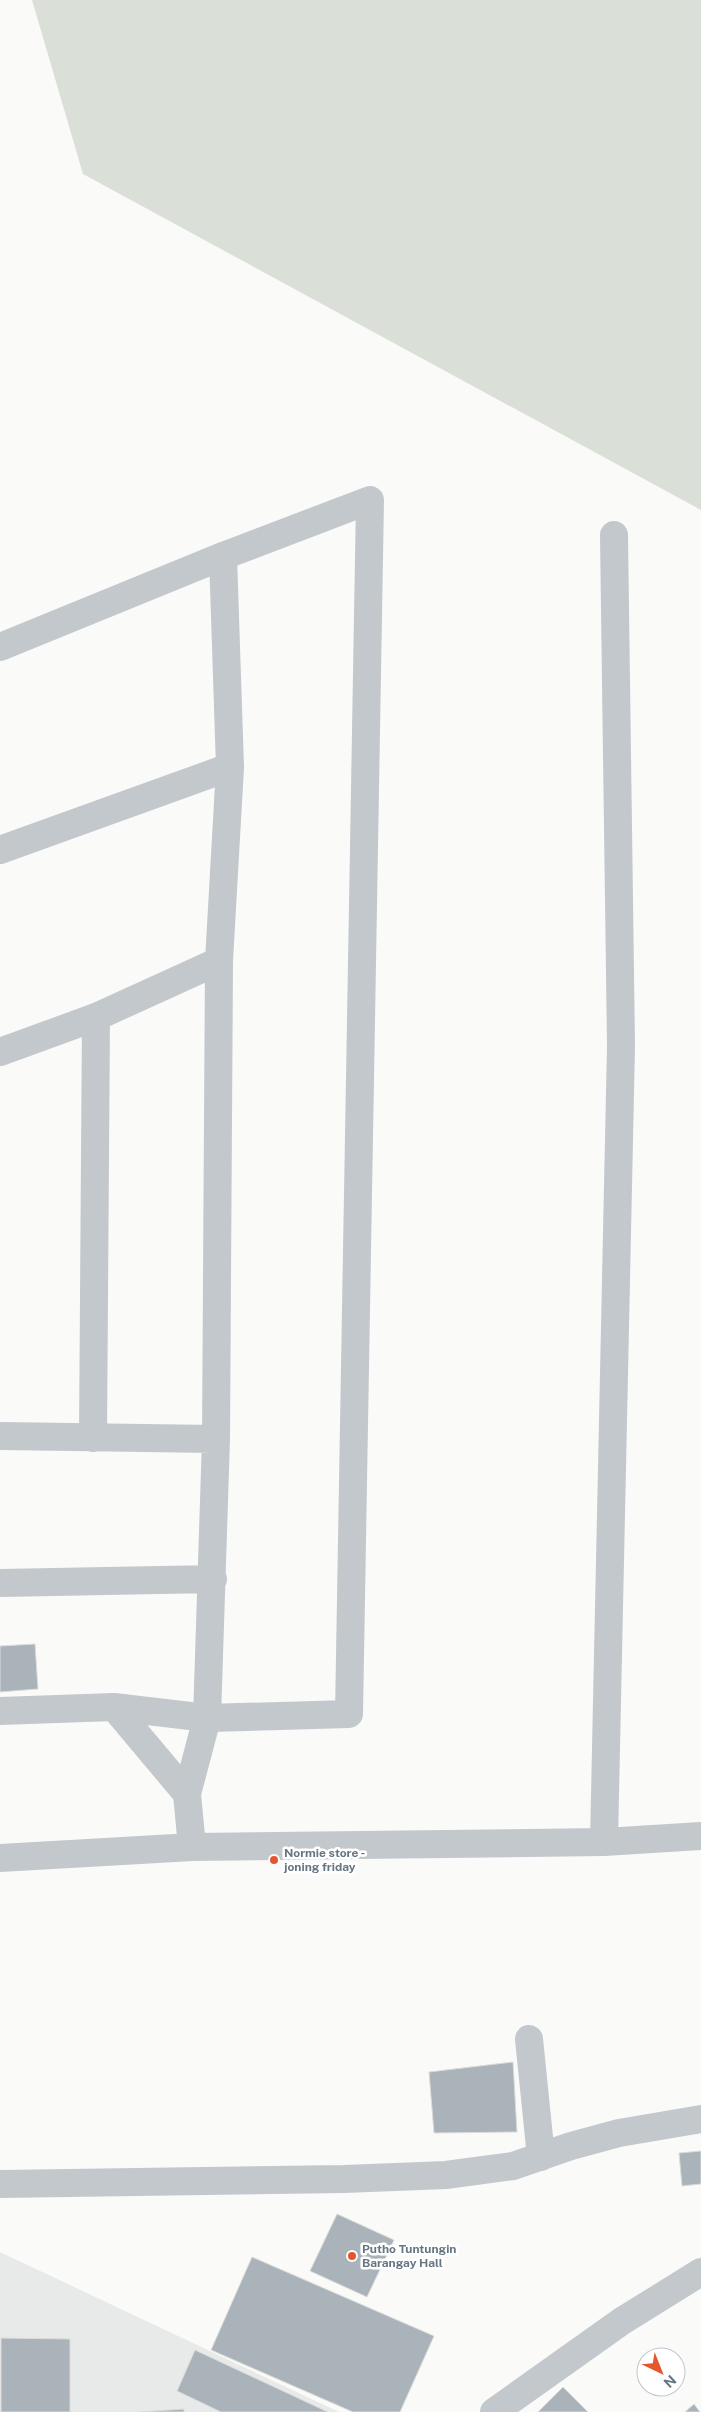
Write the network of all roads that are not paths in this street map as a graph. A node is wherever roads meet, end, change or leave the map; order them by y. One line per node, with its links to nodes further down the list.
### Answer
1 (614, 535): 19 (street)
2 (223, 556): 3 (street); 4 (street); 16 (street)
3 (0, 647)
4 (230, 767): 5 (street); 6 (street)
5 (0, 850)
6 (219, 961): 7 (street); 11 (street)
7 (96, 1017): 8 (street); 10 (street)
8 (0, 1052)
9 (0, 1436): 10 (street)
10 (93, 1438): 11 (street)
11 (216, 1439): 12 (street)
12 (213, 1579): 13 (street); 16 (street)
13 (0, 1583)
14 (114, 1707): 15 (street); 16 (street); 17 (street)
15 (0, 1711)
16 (207, 1718): 17 (street)
17 (187, 1794): 20 (street)
18 (701, 1836): 19 (street)
19 (604, 1842): 20 (street)
20 (192, 1847): 21 (street)
21 (0, 1858)
22 (528, 2039): 24 (street)
23 (701, 2119): 24 (street)
24 (541, 2157): 25 (street)
25 (0, 2184)
26 (701, 2272): 27 (street)
27 (494, 2412)

